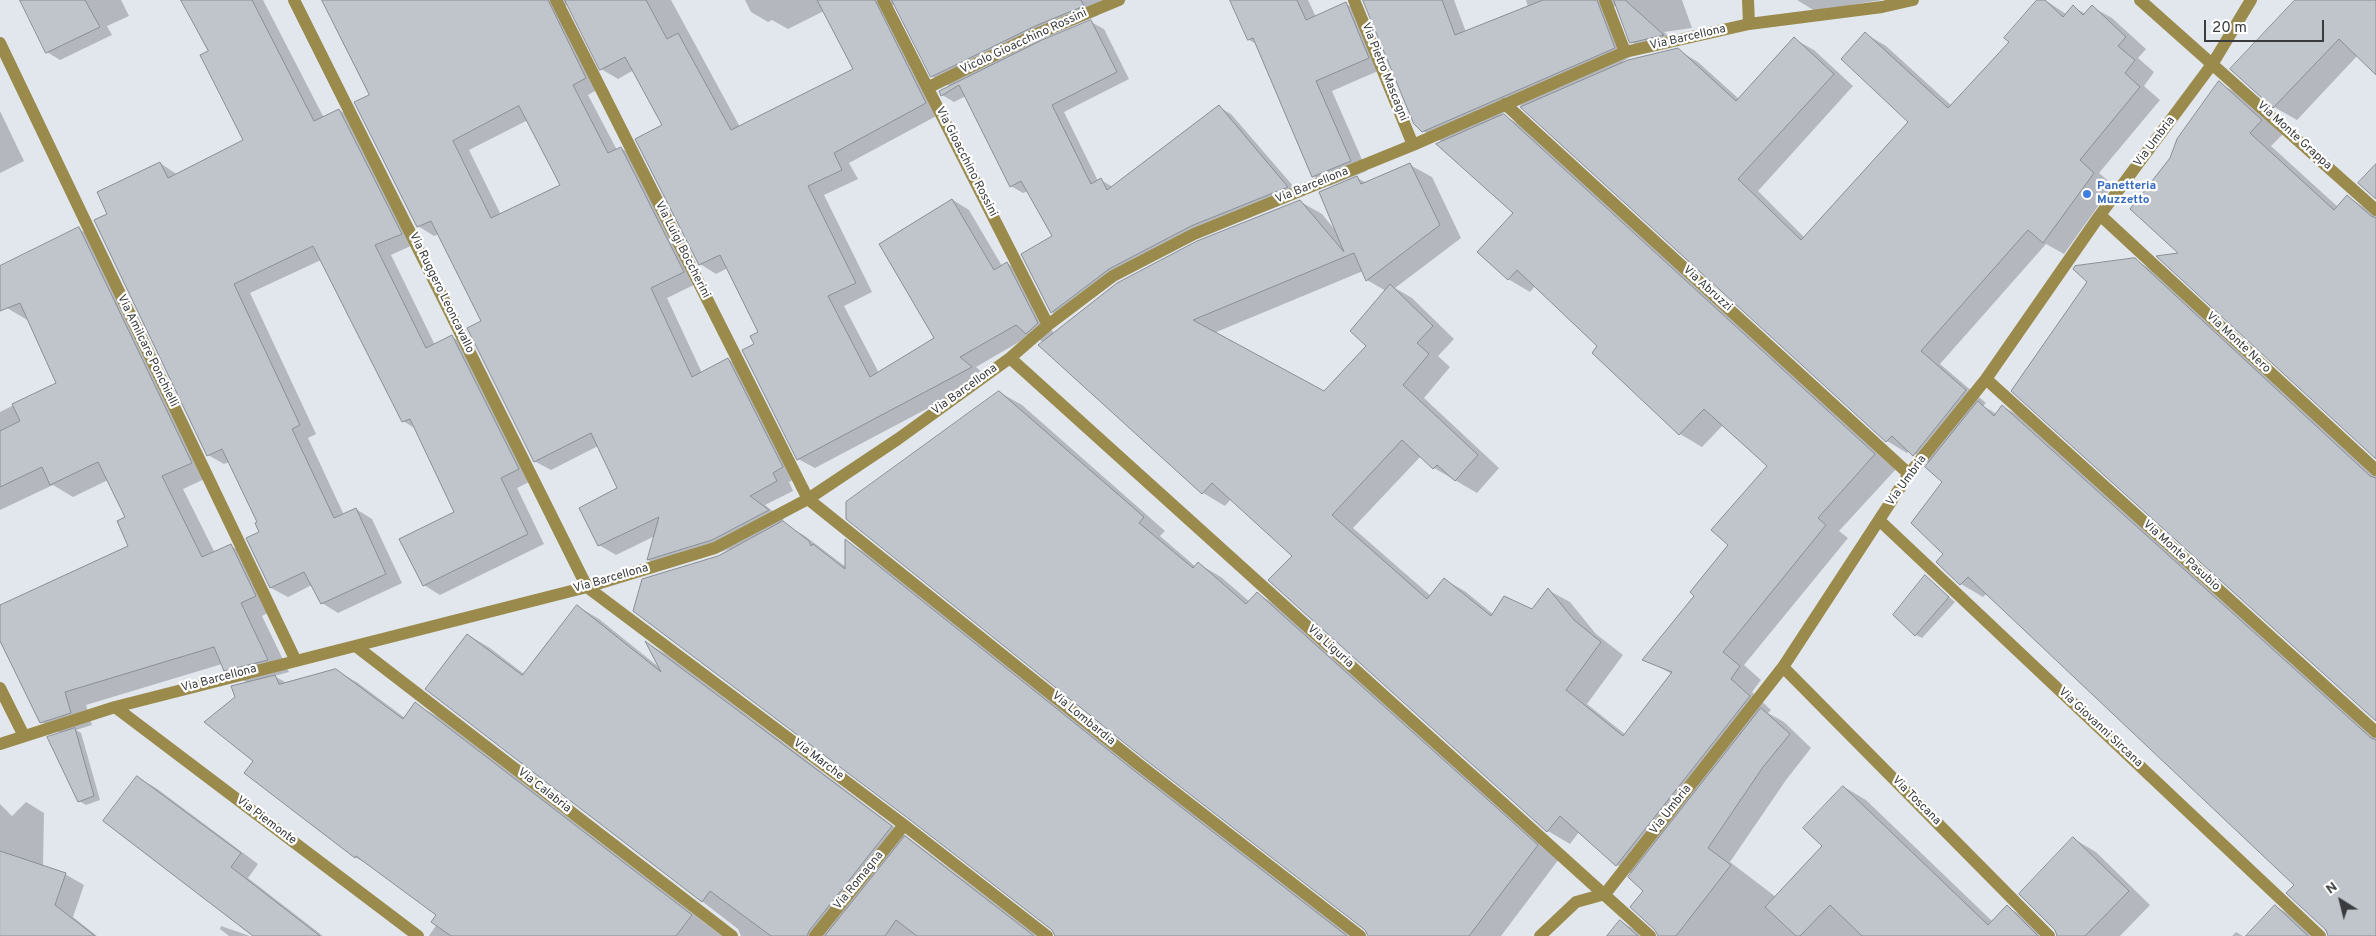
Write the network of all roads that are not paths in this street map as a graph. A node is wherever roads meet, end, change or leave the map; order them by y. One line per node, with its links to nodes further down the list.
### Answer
1 (294, 0): 27 (street, Via Ruggero Leoncavallo)
2 (556, 0): 25 (street, Via Luigi Boccherini)
3 (883, 0): 15 (street, Via Gioacchino Rossini)
4 (1119, 0): 15 (street, Vicolo Gioacchino Rossini)
5 (1354, 0): 17 (street, Via Pietro Mascagni)
6 (1605, 0): 13 (street)
7 (1748, 0): 11 (street)
8 (1913, 0): 11 (street, Via Barcellona)
9 (2140, 0): 14 (street)
10 (2251, 0): 14 (street, Via Umbria)
11 (1749, 24): 13 (street, Via Barcellona)
12 (0, 44): 29 (street, Via Amilcare Ponchielli)
13 (1625, 52): 16 (street, Via Barcellona)
14 (2213, 63): 18 (street, Via Monte Grappa); 19 (street, Via Umbria)
15 (929, 87): 20 (street, Via Gioacchino Rossini)
16 (1505, 104): 17 (street, Via Barcellona); 24 (street, Via Abruzzi)
17 (1413, 145): 20 (street, Via Barcellona)
18 (2376, 210)
19 (2100, 215): 22 (street, Via Umbria); 23 (street, Via Monte Nero)
20 (1048, 325): 21 (street, Via Barcellona)
21 (1010, 358): 25 (street, Via Barcellona); 37 (street, Via Liguria)
22 (1986, 379): 24 (street, Via Umbria); 33 (street, Via Monte Pasubio)
23 (2376, 470)
24 (1909, 474): 26 (street, Via Umbria)
25 (808, 499): 27 (street, Via Barcellona); 42 (street, Via Lombardia)
26 (1879, 520): 30 (street, Via Umbria); 46 (street, Via Giovanni Sircana)
27 (587, 587): 28 (street, Via Barcellona); 36 (street, Via Marche)
28 (357, 647): 29 (street, Via Barcellona); 39 (street, Via Calabria)
29 (295, 660): 32 (street, Via Barcellona)
30 (1783, 667): 37 (street, Via Umbria); 45 (street, Via Toscana)
31 (0, 688): 34 (street)
32 (115, 707): 34 (street, Via Barcellona); 38 (street, Via Piemonte)
33 (2376, 732)
34 (24, 736): 35 (street, Via Barcellona)
35 (0, 744)
36 (904, 825): 40 (street, Via Romagna); 41 (street, Via Marche)
37 (1605, 894): 43 (street); 44 (street, Via Liguria)
38 (418, 936)
39 (732, 936)
40 (815, 936)
41 (1047, 936)
42 (1360, 936)
43 (1540, 936)
44 (1650, 936)
45 (2050, 936)
46 (2320, 936)

